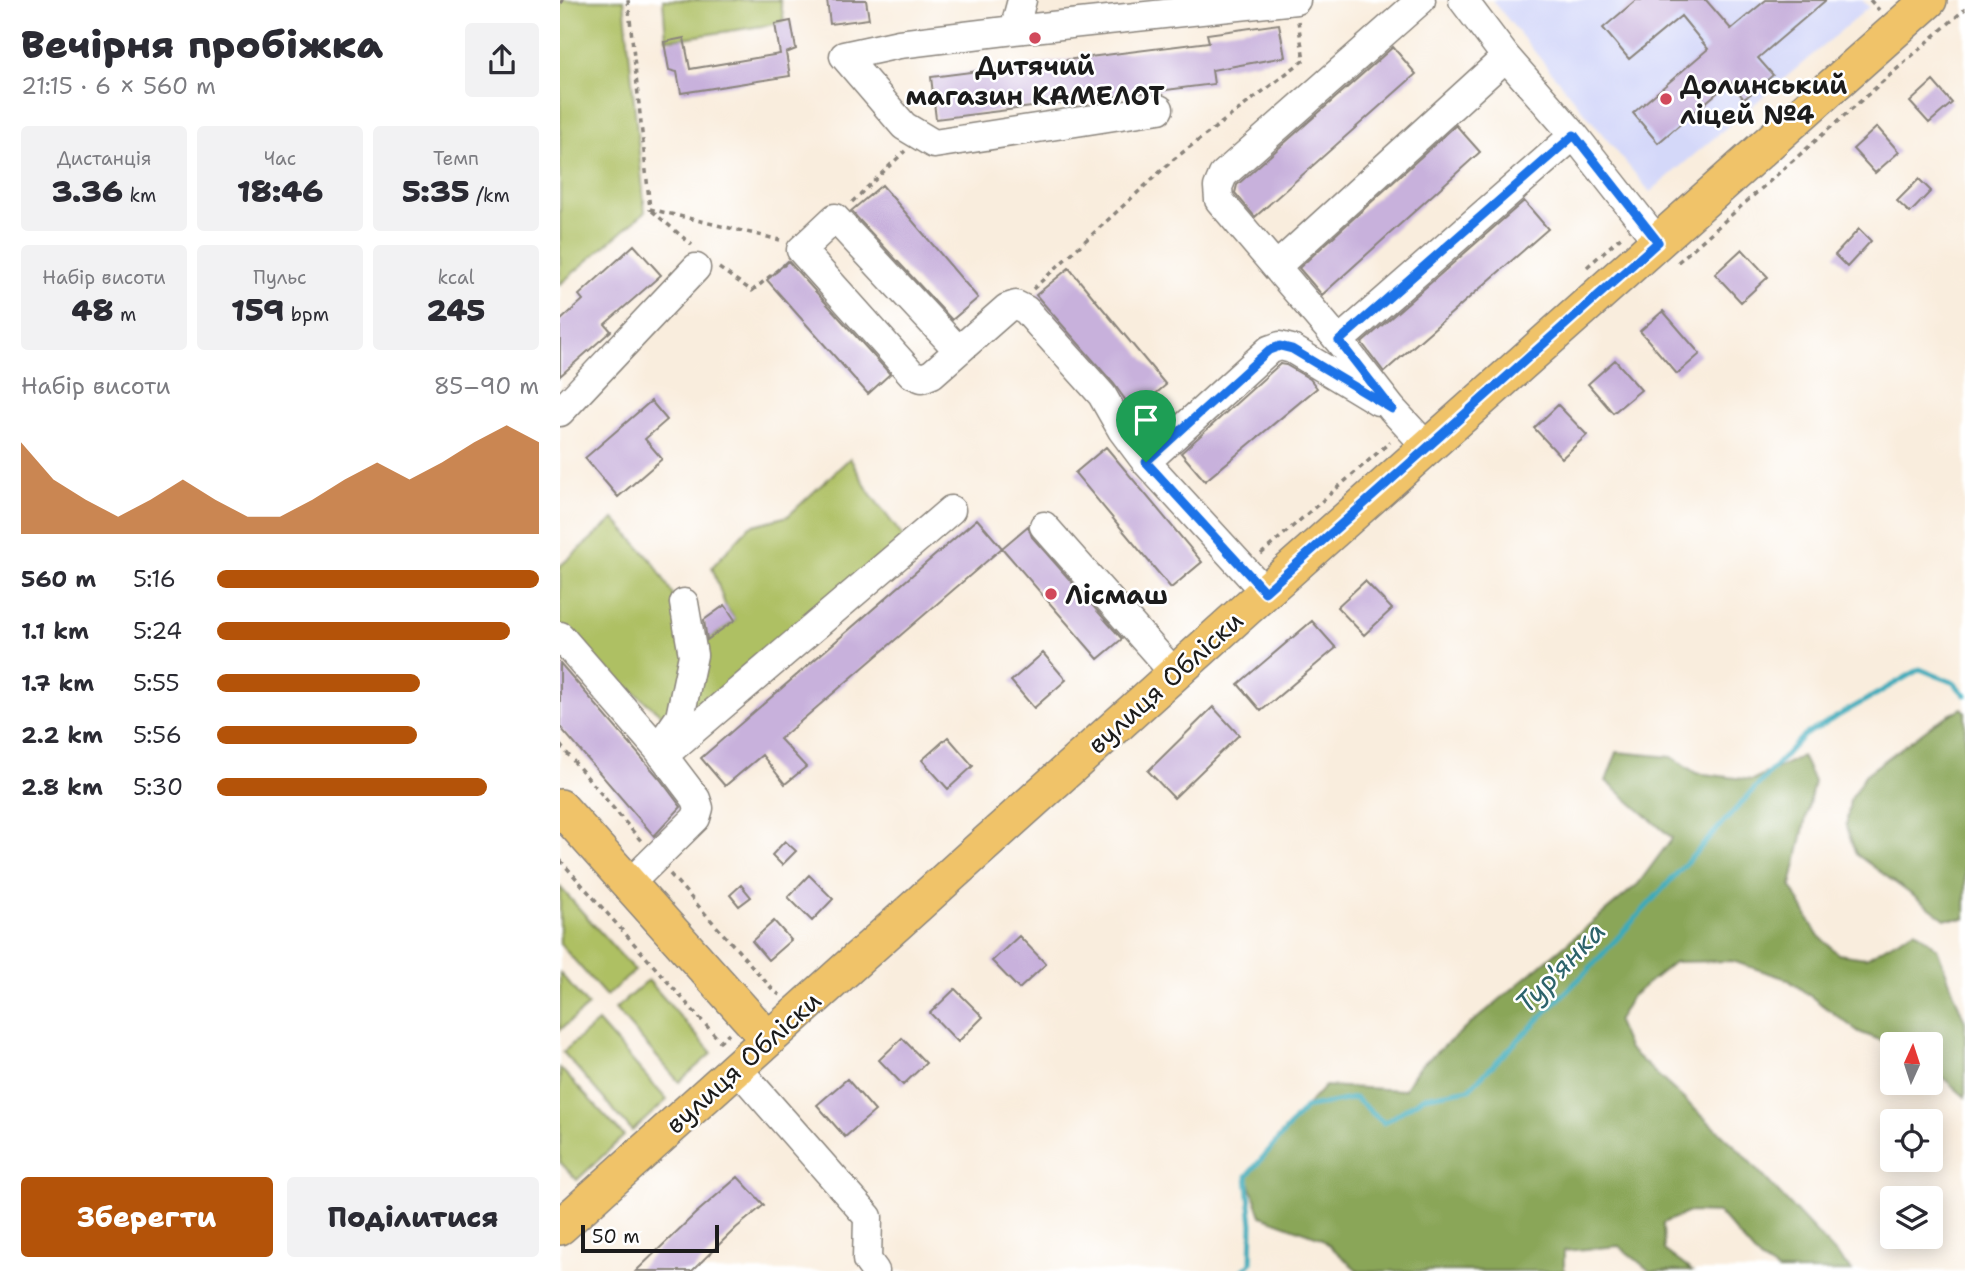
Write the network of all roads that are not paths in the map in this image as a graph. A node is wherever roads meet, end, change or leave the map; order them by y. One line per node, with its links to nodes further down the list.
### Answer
1 (1022, 0): 6 (street)
2 (1295, 0): 6 (street)
3 (1421, 0): 12 (street)
4 (1463, 0): 7 (street)
5 (1929, 0): 10 (main road, вулиця Обліски)
6 (1014, 30): 8 (street)
7 (1506, 57): 9 (street); 12 (street)
8 (1159, 109)
9 (1574, 135): 10 (street); 13 (street)
10 (1658, 242): 17 (main road, вулиця Обліски)
11 (703, 261): 16 (street)
12 (1277, 266): 13 (street)
13 (1339, 341): 15 (street)
14 (958, 350): 14 (street); 18 (street)
15 (1392, 409): 17 (street); 18 (street)
16 (560, 412)
17 (1428, 448): 21 (main road, вулиця Обліски)
18 (1146, 462): 21 (street)
19 (951, 510): 25 (street)
20 (1044, 526): 24 (street)
21 (1265, 592): 24 (main road, вулиця Обліски)
22 (684, 603): 25 (street)
23 (560, 636): 25 (street)
24 (1175, 674): 28 (main road, вулиця Обліски)
25 (661, 752): 27 (street)
26 (560, 807): 27 (main road)
27 (628, 885): 28 (main road)
28 (768, 1039): 29 (main road, вулиця Обліски)
29 (737, 1068): 30 (main road, вулиця Обліски); 31 (street)
30 (560, 1227)
31 (864, 1268)

